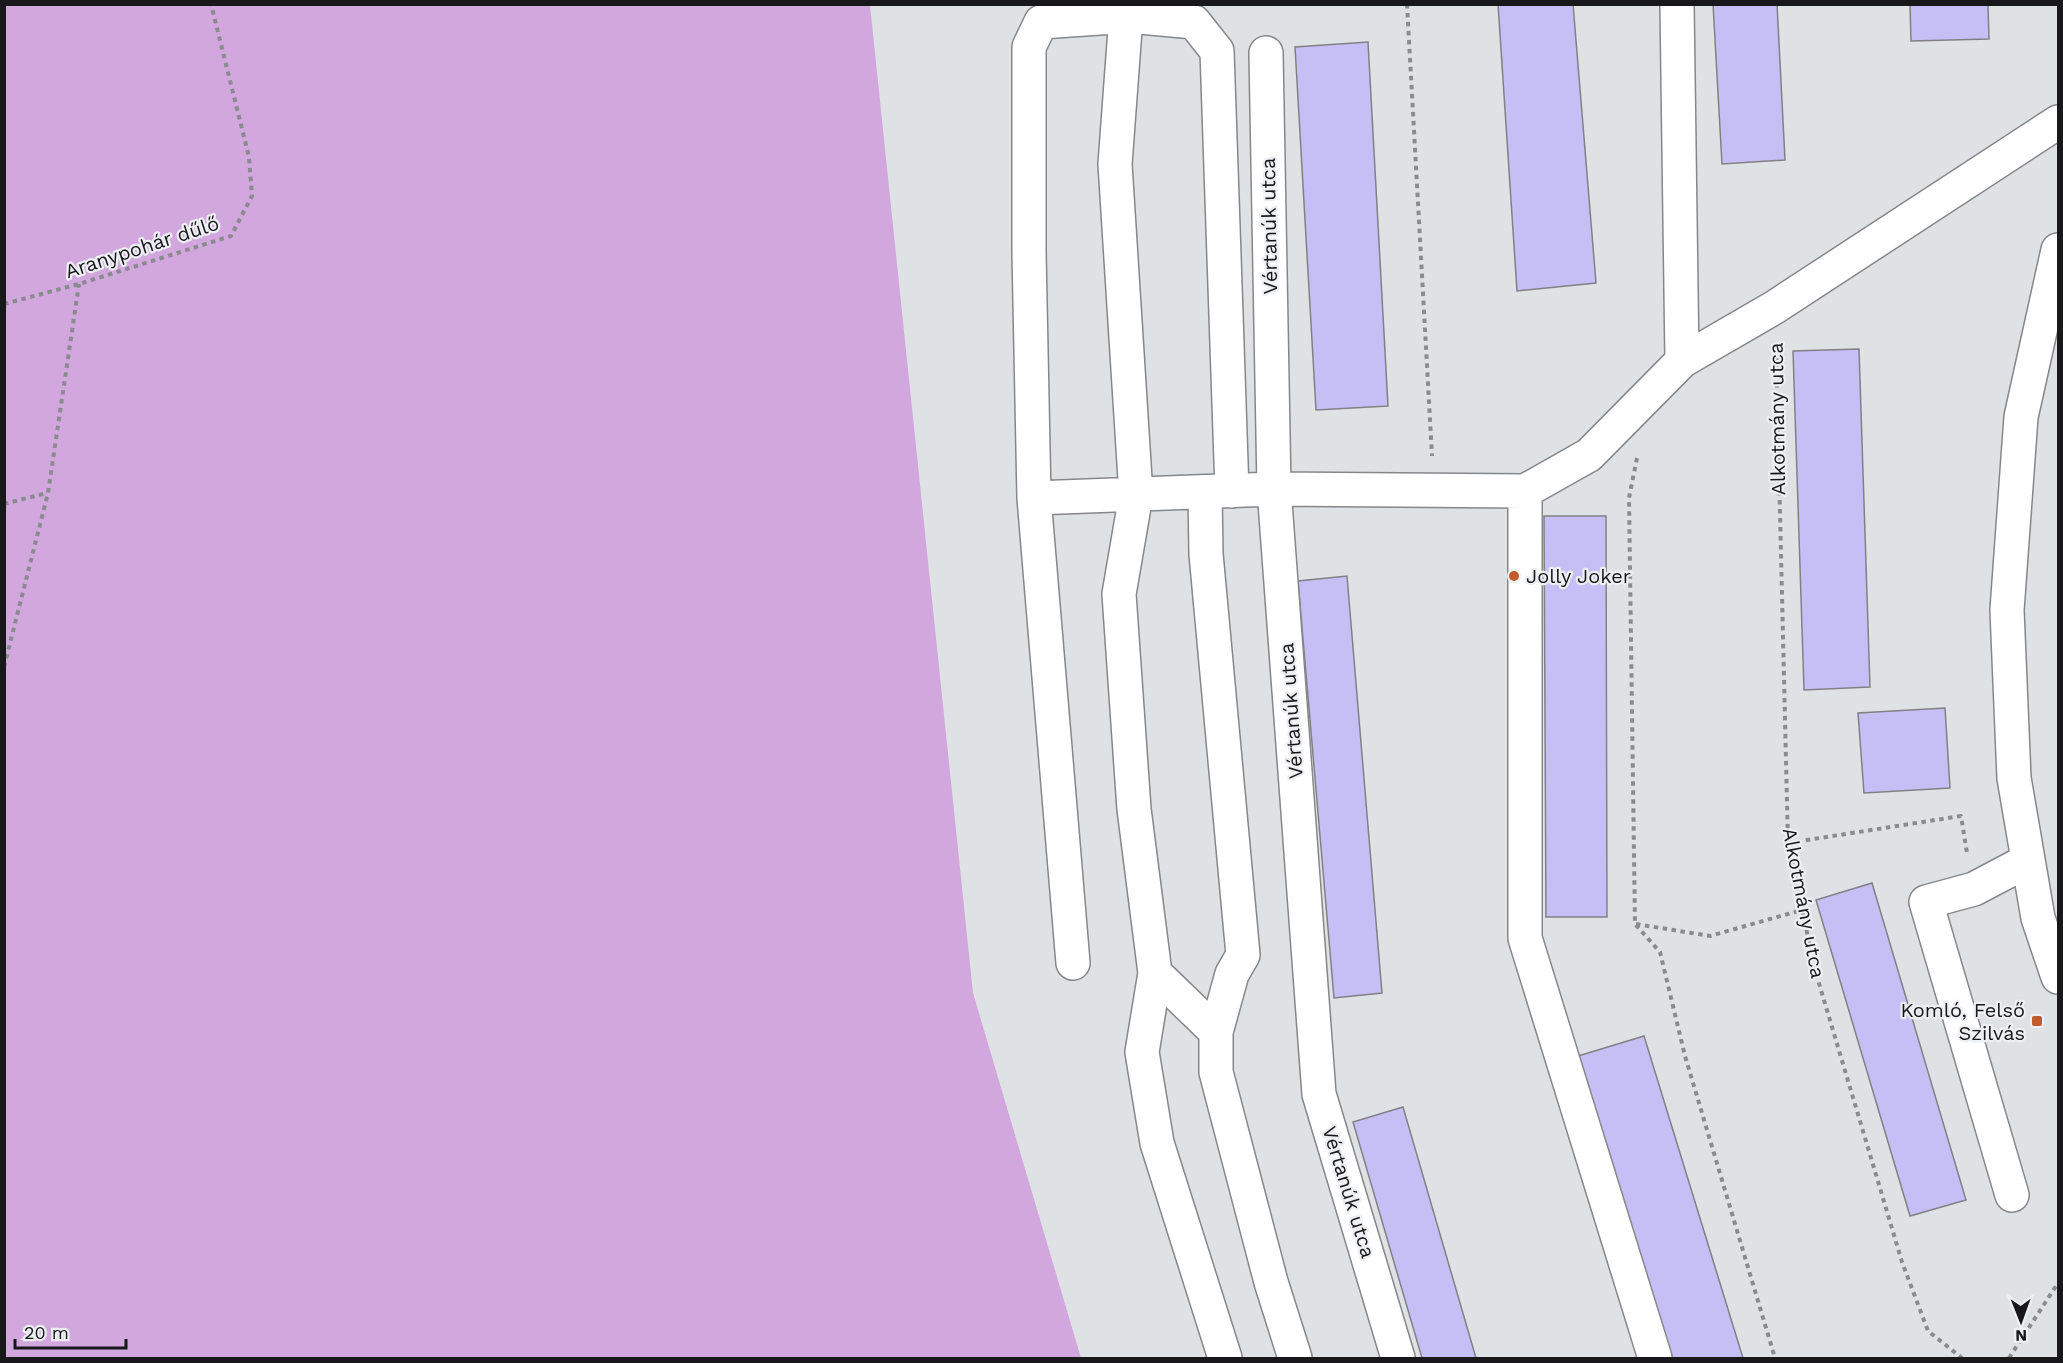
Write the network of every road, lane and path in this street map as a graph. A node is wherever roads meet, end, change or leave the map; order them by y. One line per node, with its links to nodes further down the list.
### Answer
1 (211, 4): 8 (path, Aranypohár dűlő)
2 (1407, 4): 13 (path)
3 (1677, 4): 11 (street)
4 (1126, 16): 14 (street); 17 (street); 18 (street)
5 (1266, 53): 12 (street, Vértanúk utca)
6 (2058, 122): 10 (street)
7 (2058, 250): 23 (street)
8 (79, 284): 9 (path, Aranypohár dűlő); 16 (path)
9 (4, 304)
10 (1775, 307): 11 (street); 22 (path, Alkotmány utca)
11 (1682, 361): 15 (street)
12 (1274, 489): 13 (street); 14 (street); 35 (street, Vértanúk utca)
13 (1434, 490): 15 (street)
14 (1218, 491): 17 (street); 30 (street)
15 (1525, 491): 36 (street)
16 (48, 493): 20 (path); 21 (path)
17 (1136, 495): 18 (street); 28 (street)
18 (1034, 498): 27 (street)
19 (1629, 498): 26 (path)
20 (4, 504)
21 (4, 667)
22 (1788, 843): 24 (path); 25 (path, Alkotmány utca)
23 (2027, 861): 24 (street); 29 (street)
24 (1974, 890): 31 (street)
25 (1802, 910): 26 (path); 38 (path, Alkotmány utca)
26 (1635, 924): 37 (path)
27 (1073, 963)
28 (1155, 973): 30 (street); 33 (street)
29 (2058, 977)
30 (1216, 1032): 34 (street)
31 (2012, 1195)
32 (2058, 1283): 39 (path)
33 (1225, 1359)
34 (1294, 1359)
35 (1398, 1359)
36 (1655, 1359)
37 (1775, 1359)
38 (1962, 1359)
39 (2009, 1359)

